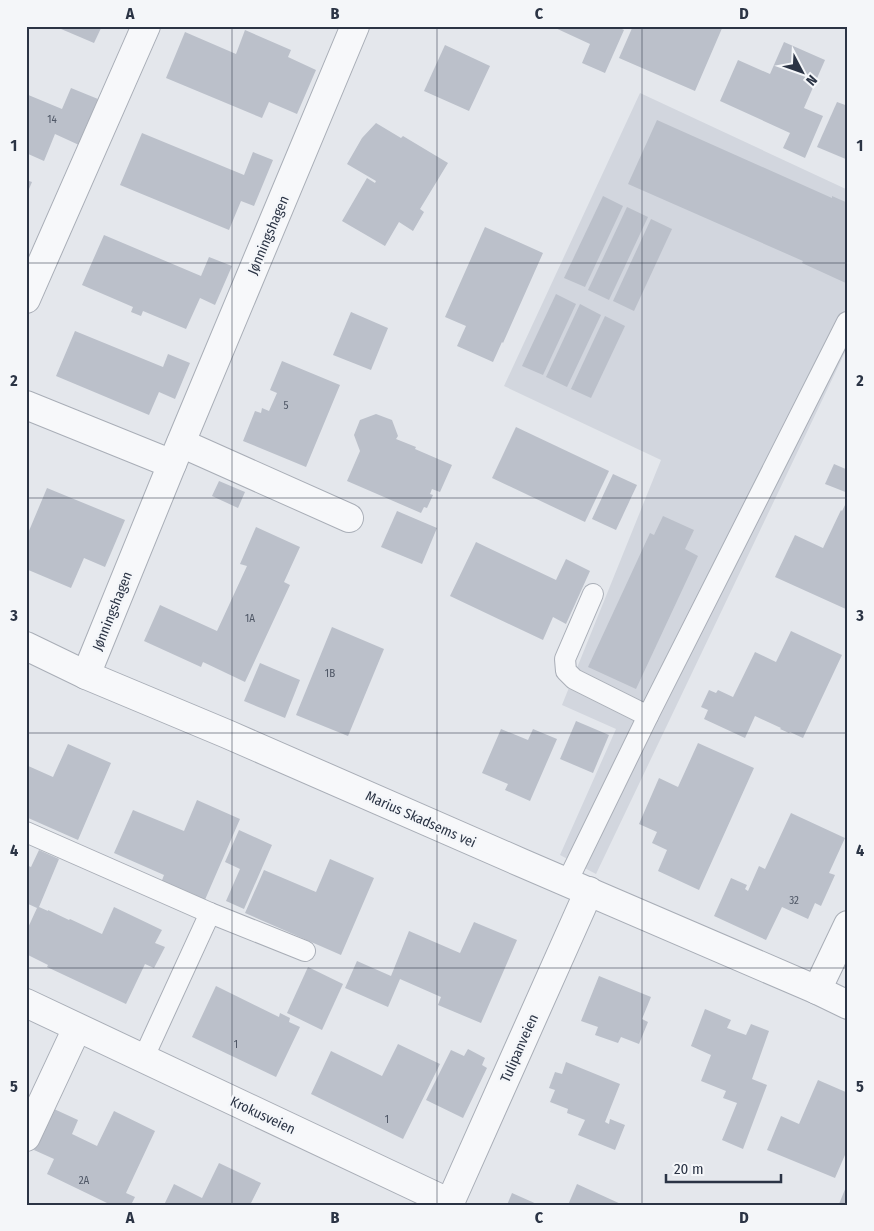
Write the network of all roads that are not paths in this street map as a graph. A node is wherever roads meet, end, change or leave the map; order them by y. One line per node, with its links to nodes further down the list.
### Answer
1 (146, 26): 3 (street)
2 (355, 26): 6 (street, Jønningshagen)
3 (26, 299)
4 (847, 322): 11 (lane)
5 (26, 405): 6 (street)
6 (176, 453): 7 (street); 10 (street, Jønningshagen)
7 (349, 518)
8 (594, 594): 11 (lane)
9 (26, 646): 10 (street, Marius Skadsems vei)
10 (86, 675): 13 (street, Marius Skadsems vei)
11 (648, 716): 13 (lane)
12 (26, 832): 14 (lane)
13 (578, 887): 17 (street, Marius Skadsems vei); 23 (street, Tulipanveien)
14 (210, 912): 16 (lane); 21 (lane)
15 (848, 925): 17 (street)
16 (305, 951)
17 (817, 990): 19 (street, Marius Skadsems vei)
18 (26, 1003): 20 (street, Krokusveien)
19 (848, 1005)
20 (76, 1028): 21 (street, Krokusveien); 22 (street)
21 (142, 1059): 23 (street, Krokusveien)
22 (26, 1137)
23 (449, 1204)

